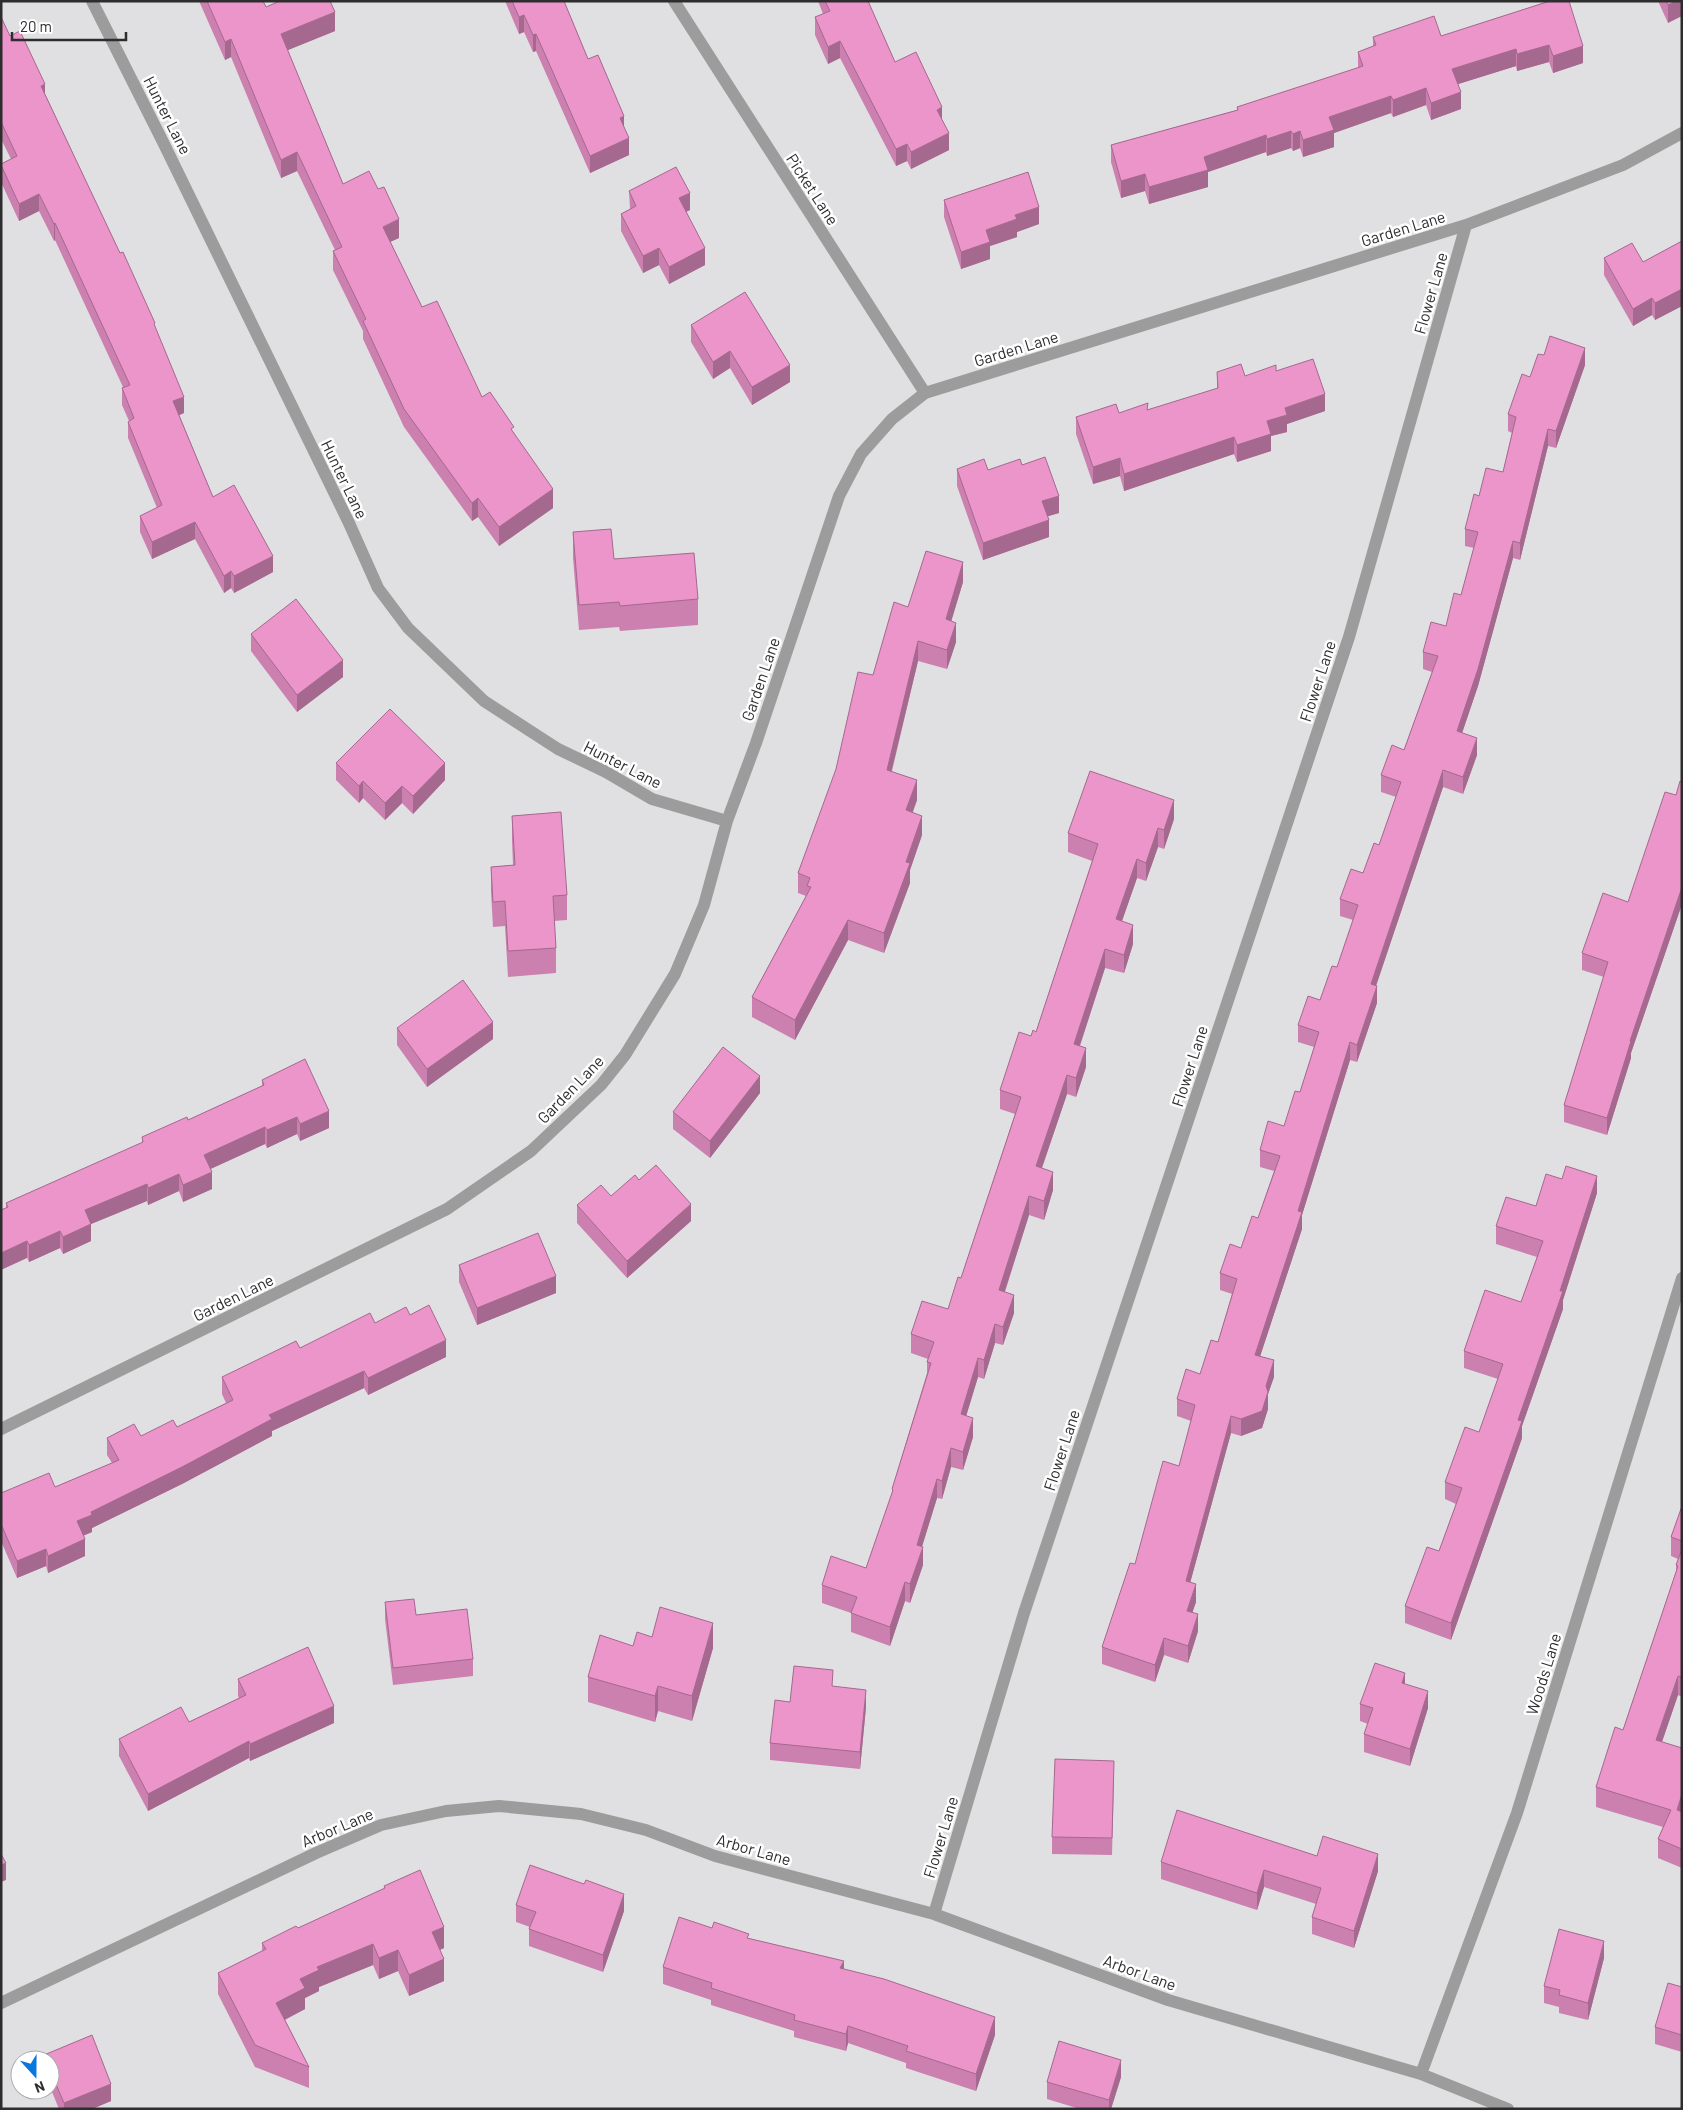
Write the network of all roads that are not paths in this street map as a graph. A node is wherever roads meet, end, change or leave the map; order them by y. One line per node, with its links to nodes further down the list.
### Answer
1 (92, 1): 6 (street, Hunter Lane)
2 (674, 1): 5 (street, Picket Lane)
3 (1682, 133): 4 (street, Garden Lane)
4 (1466, 225): 5 (street, Garden Lane); 9 (street, Flower Lane)
5 (925, 394): 6 (street, Garden Lane)
6 (727, 821): 8 (street, Garden Lane)
7 (1682, 1278): 11 (street, Woods Lane)
8 (1, 1429)
9 (934, 1914): 10 (street, Arbor Lane); 11 (street, Arbor Lane)
10 (1, 2003)
11 (1421, 2074): 12 (street, Arbor Lane)
12 (1508, 2109)

